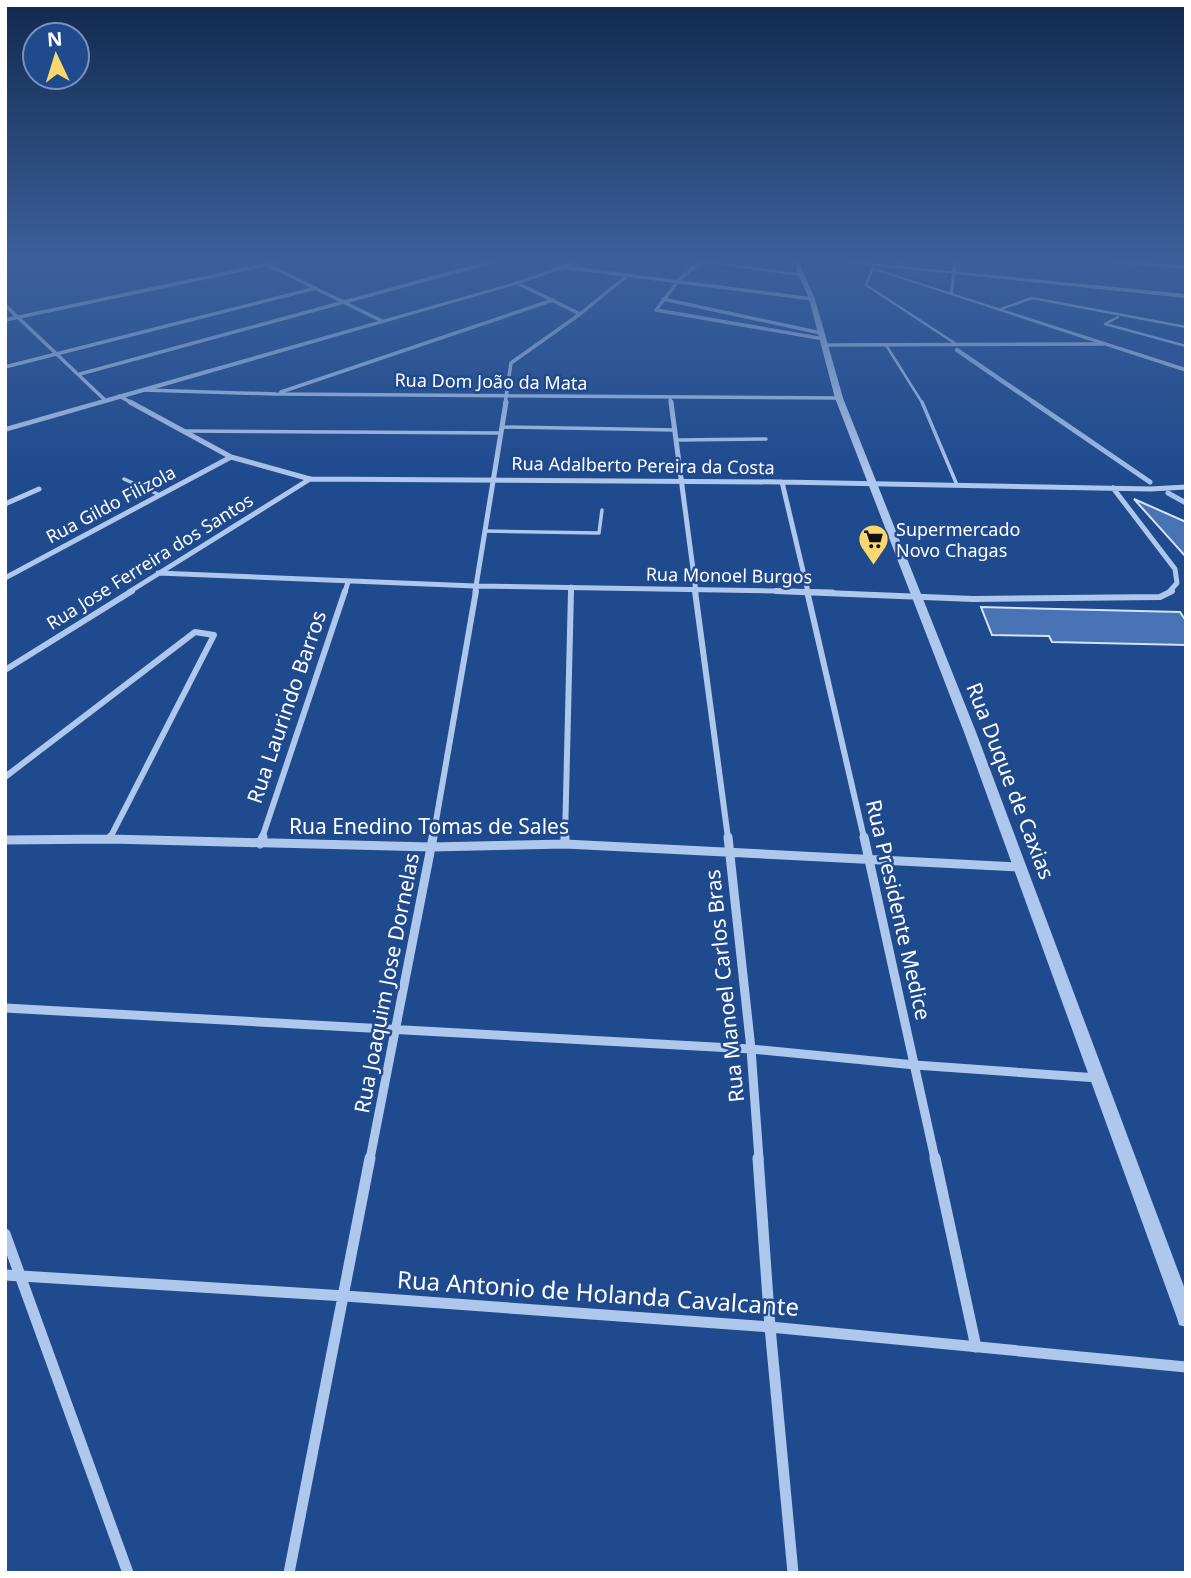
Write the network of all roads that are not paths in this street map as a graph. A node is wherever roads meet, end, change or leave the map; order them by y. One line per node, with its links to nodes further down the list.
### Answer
1 (36, 333): 18 (street)
2 (138, 333): 18 (street)
3 (236, 333): 21 (street)
4 (342, 333): 22 (street)
5 (457, 333): 23 (street)
6 (554, 333): 25 (street, Rua Joaquim Jose Dornelas)
7 (786, 333): 13 (street)
8 (798, 333): 13 (street)
9 (821, 333): 13 (street, Rua Duque de Caxias)
10 (938, 333): 14 (lane)
11 (1069, 333): 15 (street)
12 (1137, 333): 17 (lane)
13 (823, 339): 16 (street); 27 (street, Rua Duque de Caxias)
14 (956, 344): 15 (street); 16 (street)
15 (1102, 344): 20 (street)
16 (886, 345): 42 (lane)
17 (1186, 346)
18 (57, 353): 19 (street); 21 (street)
19 (5, 366)
20 (1186, 370)
21 (80, 374): 28 (street)
22 (142, 390): 23 (street, Rua Dom João da Mata); 24 (street)
23 (276, 394): 25 (street, Rua Dom João da Mata)
24 (119, 396): 28 (street); 32 (street, Rua Adalberto Pereira da Costa)
25 (505, 397): 26 (street, Rua Dom João da Mata); 30 (street, Rua Joaquim Jose Dornelas)
26 (670, 398): 27 (street, Rua Dom João da Mata); 31 (street, Rua Manoel Carlos Bras)
27 (839, 398): 41 (street, Rua Duque de Caxias)
28 (106, 401): 29 (street)
29 (5, 430)
30 (502, 430): 31 (lane); 32 (lane); 37 (street, Rua Joaquim Jose Dornelas)
31 (675, 430): 34 (street, Rua Manoel Carlos Bras)
32 (181, 431): 35 (street, Rua Adalberto Pereira da Costa)
33 (765, 439): 34 (lane)
34 (676, 440): 39 (street, Rua Manoel Carlos Bras)
35 (231, 457): 36 (street, Rua Adalberto Pereira da Costa); 45 (street, Rua Gildo Filizola)
36 (310, 479): 37 (street, Rua Adalberto Pereira da Costa); 51 (street, Rua Jose Ferreira dos Santos)
37 (495, 479): 39 (street, Rua Adalberto Pereira da Costa); 48 (street, Rua Joaquim Jose Dornelas)
38 (124, 480): 45 (lane)
39 (682, 481): 40 (street, Rua Adalberto Pereira da Costa); 56 (street, Rua Manoel Carlos Bras)
40 (782, 482): 41 (street, Rua Adalberto Pereira da Costa); 57 (street, Rua Presidente Medice)
41 (872, 484): 42 (street, Rua Adalberto Pereira da Costa); 58 (street, Rua Duque de Caxias)
42 (957, 485): 44 (street, Rua Adalberto Pereira da Costa)
43 (1186, 487): 44 (street, Rua Adalberto Pereira da Costa)
44 (1113, 488): 58 (street, Rua Monoel Burgos)
45 (160, 495): 52 (street, Rua Gildo Filizola)
46 (5, 502): 46 (street)
47 (601, 510): 49 (lane)
48 (485, 531): 49 (lane); 54 (street, Rua Joaquim Jose Dornelas)
49 (599, 533): 50 (lane)
50 (598, 539)
51 (158, 572): 53 (street, Rua Monoel Burgos); 59 (street, Rua Jose Ferreira dos Santos)
52 (5, 578)
53 (348, 582): 54 (street, Rua Monoel Burgos); 63 (street, Rua Laurindo Barros)
54 (475, 586): 55 (street, Rua Monoel Burgos); 65 (street, Rua Joaquim Jose Dornelas)
55 (571, 587): 56 (street, Rua Monoel Burgos); 64 (street)
56 (695, 589): 57 (street, Rua Monoel Burgos); 66 (street, Rua Manoel Carlos Bras)
57 (805, 591): 58 (street, Rua Monoel Burgos); 67 (street, Rua Presidente Medice)
58 (918, 596): 68 (street, Rua Duque de Caxias)
59 (5, 670)
60 (5, 777): 61 (street)
61 (110, 839): 62 (street, Rua Enedino Tomas de Sales); 63 (street, Rua Enedino Tomas de Sales)
62 (5, 840)
63 (260, 844): 65 (street, Rua Enedino Tomas de Sales)
64 (565, 844): 65 (street, Rua Enedino Tomas de Sales); 66 (street, Rua Enedino Tomas de Sales)
65 (431, 847): 70 (street, Rua Joaquim Jose Dornelas)
66 (730, 852): 67 (street, Rua Enedino Tomas de Sales); 71 (street, Rua Manoel Carlos Bras)
67 (869, 858): 68 (street, Rua Enedino Tomas de Sales); 72 (street, Rua Presidente Medice)
68 (1020, 867): 73 (street, Rua Duque de Caxias)
69 (5, 1007): 70 (street)
70 (395, 1029): 71 (street); 77 (street, Rua Joaquim Jose Dornelas)
71 (751, 1049): 72 (street); 79 (street, Rua Manoel Carlos Bras)
72 (915, 1065): 73 (street); 80 (street, Rua Presidente Medice)
73 (1099, 1078): 78 (street, Rua Duque de Caxias)
74 (5, 1234): 75 (street)
75 (21, 1274): 76 (street, Rua Antonio de Holanda Cavalcante); 77 (street, Rua Antonio de Holanda Cavalcante); 82 (street)
76 (5, 1275)
77 (345, 1296): 79 (street, Rua Antonio de Holanda Cavalcante); 83 (street, Rua Joaquim Jose Dornelas)
78 (1186, 1318)
79 (770, 1327): 80 (street, Rua Antonio de Holanda Cavalcante); 84 (street, Rua Manoel Carlos Bras)
80 (976, 1347): 81 (street, Rua Antonio de Holanda Cavalcante)
81 (1186, 1367)
82 (128, 1573)
83 (289, 1573)
84 (793, 1573)

